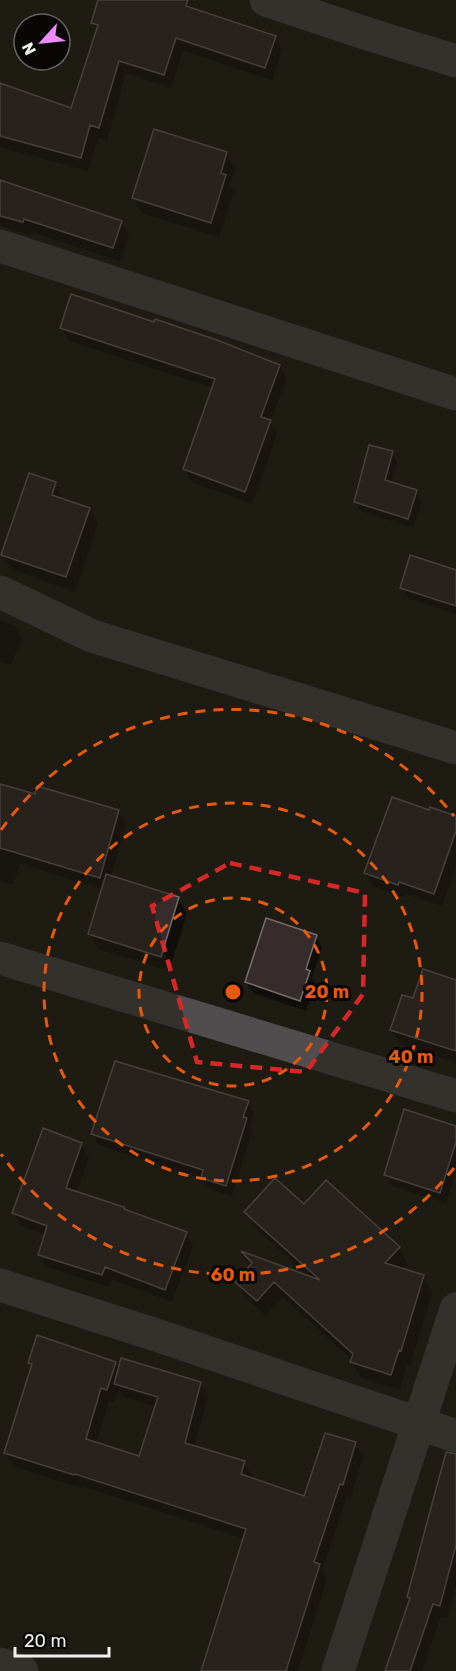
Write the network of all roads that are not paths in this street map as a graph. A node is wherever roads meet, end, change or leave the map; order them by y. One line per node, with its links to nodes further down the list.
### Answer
1 (266, 0): 2 (street)
2 (456, 61)
3 (0, 246): 4 (street)
4 (456, 394)
5 (0, 592): 6 (street)
6 (456, 748)
7 (0, 958): 8 (street)
8 (456, 1096)
9 (0, 1285): 11 (street)
10 (456, 1310): 11 (street)
11 (419, 1424): 12 (street); 15 (street)
12 (456, 1436)
13 (0, 1664): 14 (street)
14 (22, 1671)
15 (338, 1671)

